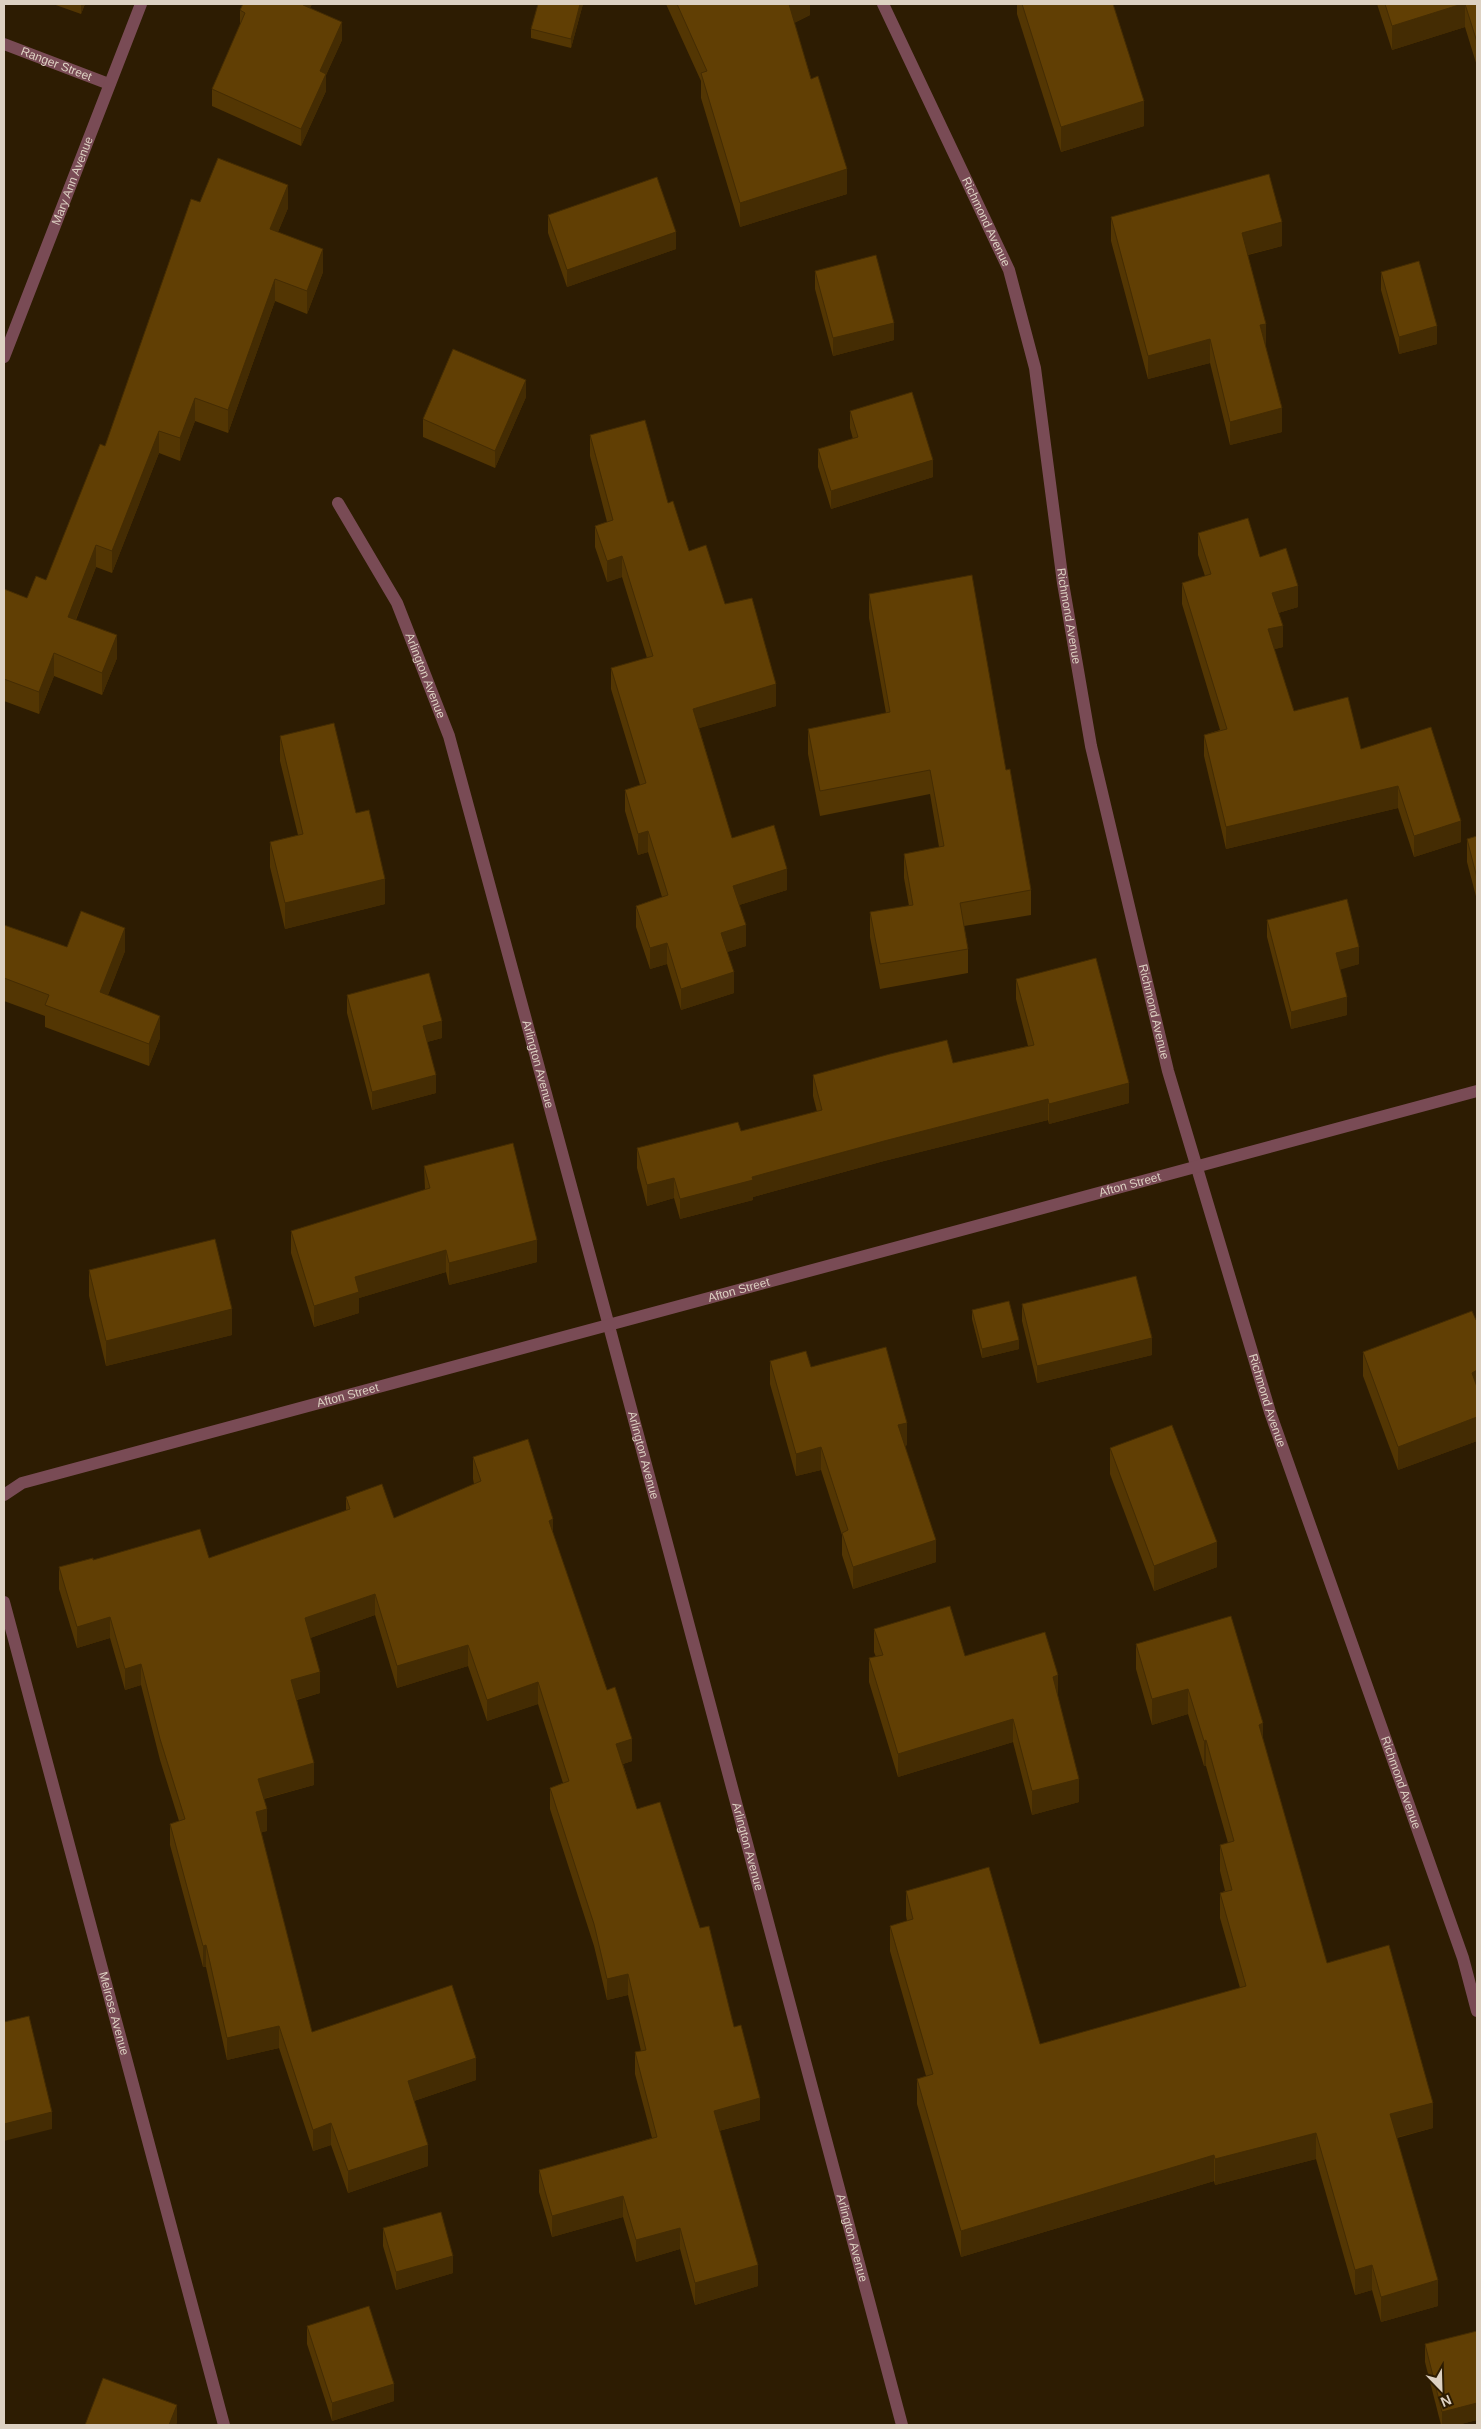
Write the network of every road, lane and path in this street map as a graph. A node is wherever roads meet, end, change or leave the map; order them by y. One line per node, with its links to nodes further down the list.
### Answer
1 (141, 4): 4 (street, Mary Ann Avenue)
2 (883, 4): 8 (street, Richmond Avenue)
3 (4, 44): 4 (street, Ranger Street)
4 (109, 84): 5 (street, Mary Ann Avenue)
5 (4, 357)
6 (338, 503): 9 (street, Arlington Avenue)
7 (1477, 1092): 8 (street, Afton Street)
8 (1197, 1167): 9 (street, Afton Street); 12 (street, Richmond Avenue)
9 (609, 1326): 10 (street, Afton Street); 14 (street, Arlington Avenue)
10 (4, 1495)
11 (4, 1602): 13 (street, Melrose Avenue)
12 (1477, 2011)
13 (224, 2425)
14 (902, 2425)

